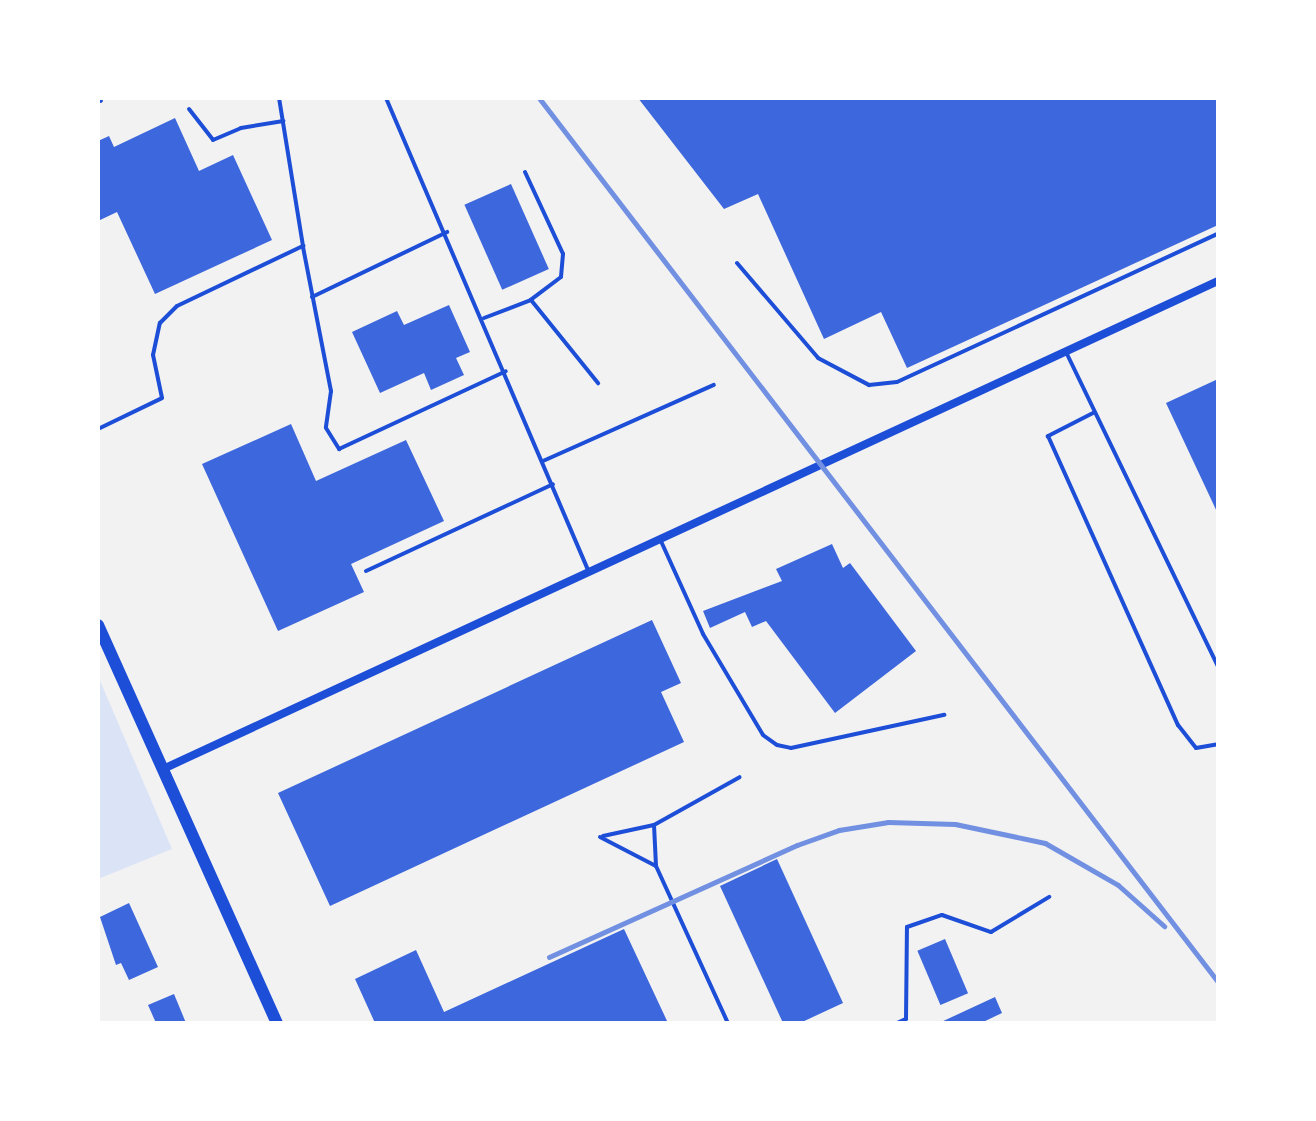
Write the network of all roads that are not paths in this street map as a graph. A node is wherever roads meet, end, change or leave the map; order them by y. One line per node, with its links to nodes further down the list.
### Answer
1 (279, 98): 4 (lane)
2 (386, 98): 6 (lane)
3 (189, 109): 4 (lane)
4 (283, 121): 8 (lane)
5 (525, 172): 12 (lane)
6 (447, 232): 11 (lane); 13 (lane)
7 (1218, 234): 9 (lane)
8 (303, 246): 11 (lane); 19 (lane)
9 (737, 263)
10 (1218, 281): 14 (street)
11 (312, 297): 15 (lane)
12 (531, 300): 13 (lane); 16 (lane)
13 (484, 318): 15 (lane)
14 (1066, 352): 18 (lane); 22 (street)
15 (506, 371): 20 (lane)
16 (598, 383)
17 (714, 385): 20 (lane)
18 (1093, 413): 26 (lane); 28 (lane)
19 (98, 429)
20 (543, 461): 21 (lane)
21 (553, 484): 23 (lane); 24 (lane)
22 (660, 539): 24 (street); 27 (lane)
23 (366, 571)
24 (589, 572): 29 (street)
25 (98, 625): 29 (main road)
26 (1218, 667)
27 (944, 715)
28 (1218, 744)
29 (163, 769): 34 (main road)
30 (740, 777): 31 (lane)
31 (654, 825): 32 (lane); 32 (lane)
32 (656, 866): 35 (lane)
33 (1049, 897): 36 (lane)
34 (277, 1023)
35 (728, 1023)
36 (897, 1023)

